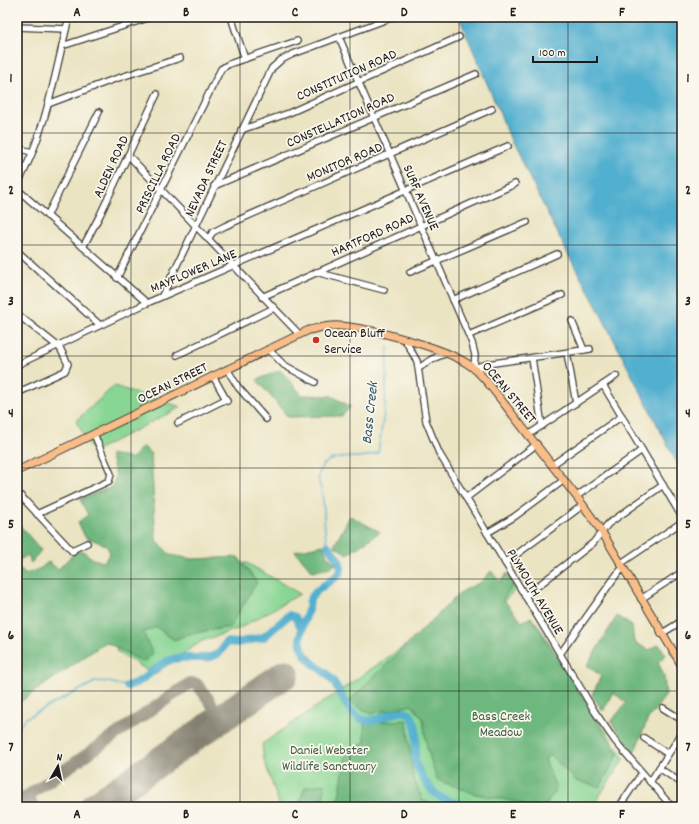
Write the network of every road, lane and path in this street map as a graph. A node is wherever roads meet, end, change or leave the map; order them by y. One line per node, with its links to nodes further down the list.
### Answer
1 (69, 17): 6 (street)
2 (151, 17): 10 (street)
3 (231, 17): 12 (street)
4 (393, 17): 7 (street)
5 (17, 27): 6 (street)
6 (66, 29): 10 (street)
7 (339, 37): 14 (street, SURF AVENUE); 20 (street, NEVADA STREET)
8 (460, 37): 14 (street, CONSTITUTION ROAD)
9 (297, 41): 12 (street, PRISCILLA ROAD)
10 (62, 46): 16 (street)
11 (180, 58): 16 (street)
12 (245, 58): 30 (street, PRISCILLA ROAD)
13 (476, 74): 19 (street, CONSTELLATION ROAD)
14 (358, 81): 19 (street, SURF AVENUE); 20 (street, CONSTITUTION ROAD)
15 (157, 94): 25 (street, ALDEN ROAD)
16 (48, 104): 23 (street)
17 (492, 109): 24 (street, MONITOR ROAD)
18 (99, 112): 32 (street)
19 (374, 118): 24 (street, SURF AVENUE); 28 (street, CONSTELLATION ROAD)
20 (241, 130): 28 (street, NEVADA STREET)
21 (508, 146): 31 (street, MAYFLOWER LANE)
22 (17, 148): 23 (street)
23 (32, 152): 27 (street)
24 (390, 154): 31 (street, SURF AVENUE); 36 (street, MONITOR ROAD)
25 (128, 155): 30 (street); 37 (street, ALDEN ROAD)
26 (515, 184): 34 (street, HARTFORD ROAD)
27 (17, 185)
28 (214, 186): 35 (street, NEVADA STREET)
29 (17, 189): 32 (street, MAYFLOWER LANE)
30 (161, 190): 35 (street); 44 (street, PRISCILLA ROAD)
31 (406, 190): 34 (street, SURF AVENUE); 41 (street, MAYFLOWER LANE)
32 (47, 216): 37 (street, MAYFLOWER LANE)
33 (527, 222): 40 (street)
34 (421, 225): 40 (street, SURF AVENUE); 42 (street, HARTFORD ROAD)
35 (196, 226): 36 (street); 47 (street, NEVADA STREET)
36 (208, 239): 41 (street)
37 (82, 246): 44 (street, MAYFLOWER LANE)
38 (17, 251): 54 (street)
39 (557, 254): 49 (street)
40 (437, 262): 43 (street); 49 (street, SURF AVENUE)
41 (233, 266): 47 (street, MAYFLOWER LANE); 48 (street)
42 (316, 272): 45 (street); 48 (street, HARTFORD ROAD)
43 (410, 272)
44 (117, 278): 50 (street, MAYFLOWER LANE)
45 (384, 290)
46 (562, 295): 56 (street)
47 (162, 296): 50 (street, MAYFLOWER LANE)
48 (262, 297): 51 (street)
49 (453, 300): 56 (street, SURF AVENUE)
50 (147, 303): 54 (street)
51 (274, 308): 55 (street); 62 (street)
52 (17, 314): 58 (street)
53 (572, 321): 61 (street)
54 (100, 325): 58 (street)
55 (299, 334): 57 (main road, OCEAN STREET); 59 (main road, OCEAN STREET)
56 (469, 335): 66 (street, SURF AVENUE)
57 (404, 340): 60 (main road, OCEAN STREET); 65 (street, PLYMOUTH AVENUE)
58 (56, 346): 64 (street); 72 (street)
59 (268, 349): 67 (main road, OCEAN STREET); 70 (street)
60 (447, 353): 65 (street); 66 (main road, OCEAN STREET)
61 (568, 353): 63 (street); 73 (street)
62 (177, 355)
63 (532, 358): 66 (street); 77 (street)
64 (17, 365)
65 (419, 368): 88 (street, PLYMOUTH AVENUE)
66 (474, 368): 79 (main road, OCEAN STREET)
67 (227, 369): 68 (main road, OCEAN STREET); 75 (street)
68 (212, 376): 76 (street); 78 (main road, OCEAN STREET)
69 (616, 376): 71 (street)
70 (315, 382)
71 (603, 386): 73 (street); 74 (street)
72 (17, 393)
73 (576, 403): 77 (street)
74 (622, 416): 81 (street); 82 (street)
75 (266, 419)
76 (178, 423)
77 (542, 426): 79 (street)
78 (94, 434): 83 (main road, OCEAN STREET); 90 (street)
79 (528, 434): 80 (main road, OCEAN STREET)
80 (537, 444): 82 (main road, OCEAN STREET); 88 (street)
81 (642, 450): 85 (street); 87 (street)
82 (552, 465): 84 (main road, OCEAN STREET)
83 (17, 471)
84 (564, 480): 87 (main road, OCEAN STREET); 94 (street)
85 (663, 485): 91 (street); 93 (street)
86 (17, 492): 90 (street)
87 (577, 496): 89 (main road, OCEAN STREET)
88 (466, 498): 94 (street, PLYMOUTH AVENUE)
89 (583, 505): 93 (main road, OCEAN STREET); 96 (street)
90 (37, 514): 95 (street)
91 (682, 517)
92 (682, 522): 97 (street)
93 (602, 532): 97 (main road, OCEAN STREET); 99 (street)
94 (488, 533): 96 (street, PLYMOUTH AVENUE)
95 (86, 543)
96 (506, 563): 99 (street, PLYMOUTH AVENUE)
97 (621, 567): 100 (main road, OCEAN STREET); 103 (street)
98 (682, 572): 100 (street)
99 (525, 596): 103 (street, PLYMOUTH AVENUE)
100 (641, 599): 102 (main road, OCEAN STREET)
101 (682, 621): 102 (street)
102 (661, 634): 104 (main road, OCEAN STREET)
103 (560, 654): 111 (street, PLYMOUTH AVENUE)
104 (682, 666)
105 (664, 708): 106 (street)
106 (682, 720)
107 (681, 736): 109 (street)
108 (644, 738): 109 (street)
109 (668, 754): 110 (street)
110 (659, 768): 112 (street); 113 (street)
111 (642, 773): 112 (street, PLYMOUTH AVENUE); 114 (street)
112 (650, 782): 115 (street, PLYMOUTH AVENUE)
113 (680, 782)
114 (619, 807)
115 (672, 807)

